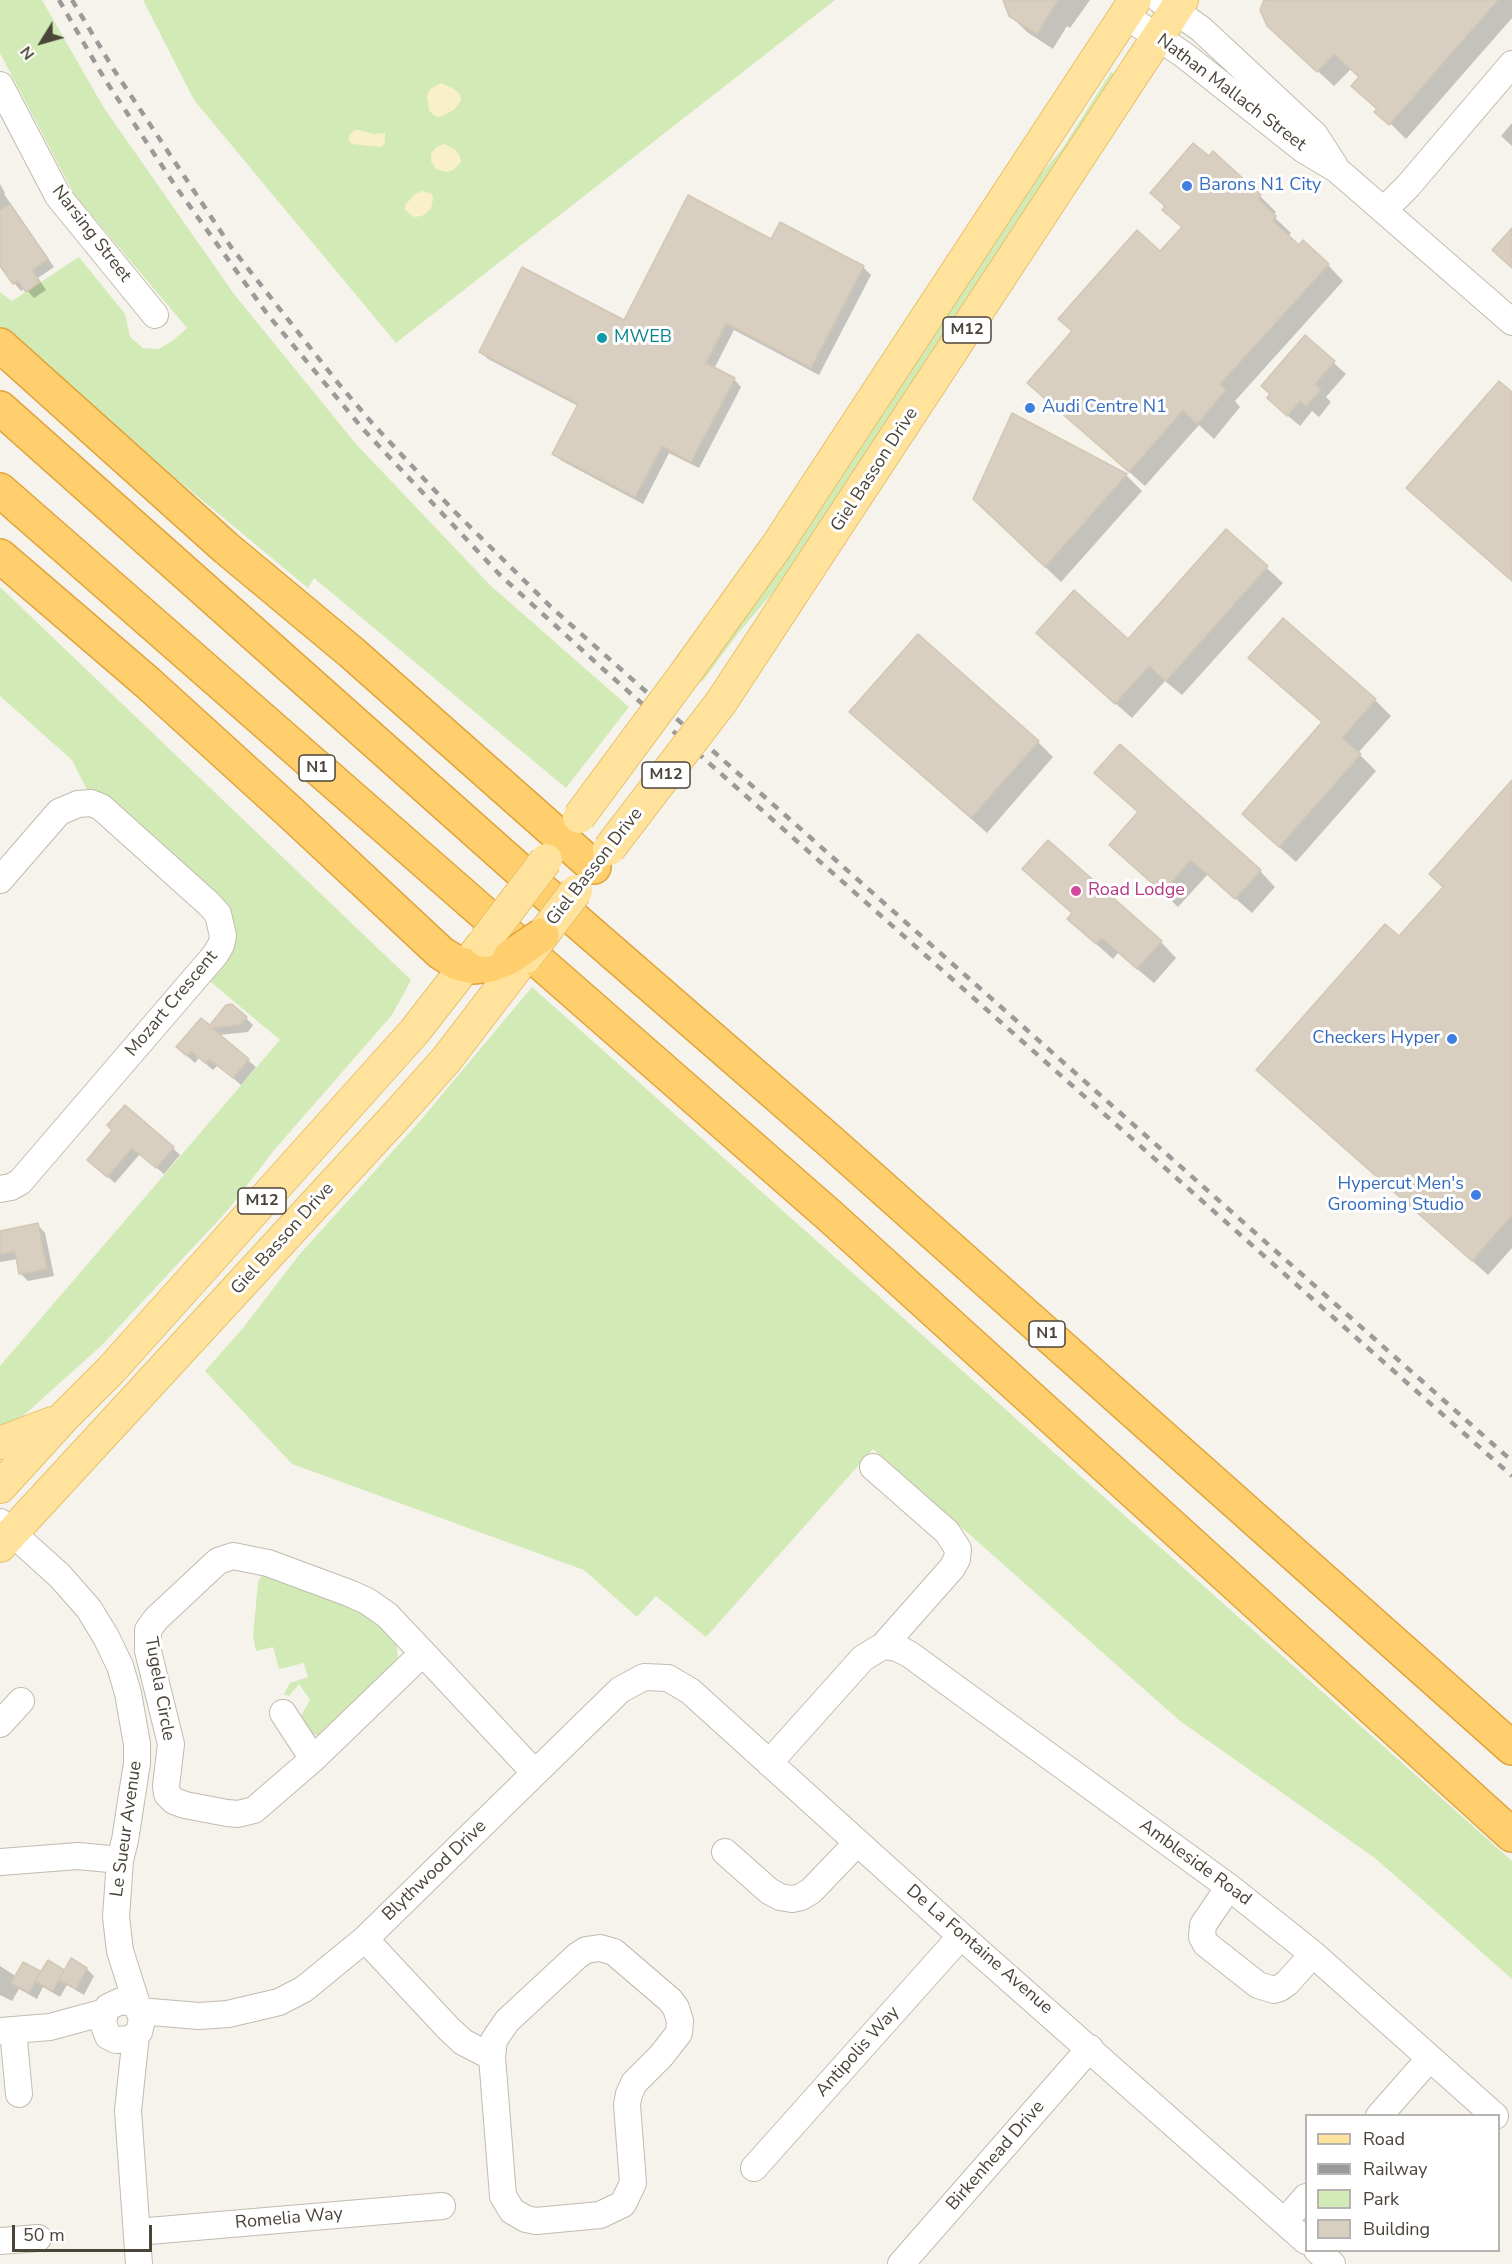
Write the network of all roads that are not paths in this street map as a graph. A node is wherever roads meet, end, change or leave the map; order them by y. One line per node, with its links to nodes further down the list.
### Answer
1 (1172, 3): 3 (main road, Giel Basson Drive / M12); 6 (street, Nathan Mallach Street)
2 (1130, 8): 3 (street, Nathan Mallach Street); 14 (main road, Giel Basson Drive / M12, bridge)
3 (1158, 37): 6 (street, Nathan Mallach Street); 15 (main road, Giel Basson Drive / M12, bridge)
4 (1512, 64): 7 (street)
5 (0, 85): 8 (street, Narsing Street)
6 (1336, 169): 7 (street, Nathan Mallach Street)
7 (1385, 209): 9 (street, Nathan Mallach Street)
8 (155, 315)
9 (1512, 322)
10 (0, 345): 14 (highway)
11 (0, 408): 31 (highway, N1)
12 (0, 490): 35 (highway, N1)
13 (0, 555): 18 (highway)
14 (563, 839): 15 (highway); 18 (main road, Giel Basson Drive / M12, bridge)
15 (593, 869): 17 (main road, Giel Basson Drive / M12, bridge)
16 (0, 880): 19 (street, Mozart Crescent)
17 (542, 935): 18 (highway, bridge)
18 (495, 958): 20 (main road, Giel Basson Drive / M12); 24 (main road, Giel Basson Drive / M12)
19 (0, 1189)
20 (63, 1418): 21 (main road); 23 (main road, Giel Basson Drive / M12)
21 (0, 1443)
22 (873, 1467): 25 (street)
23 (0, 1487)
24 (4, 1533): 39 (street, Le Sueur Avenue)
25 (883, 1646): 33 (street); 40 (street, Ambleside Road)
26 (423, 1653): 32 (street, Tugela Circle); 32 (street, Tugela Circle); 34 (street, Tugela Circle)
27 (644, 1677): 33 (street, De La Fontaine Avenue); 34 (street, Blythwood Drive)
28 (21, 1701): 30 (street)
29 (284, 1713): 32 (street)
30 (0, 1724)
31 (1512, 1748)
32 (313, 1759)
33 (769, 1763): 36 (street, De La Fontaine Avenue)
34 (535, 1773): 42 (street, Blythwood Drive)
35 (1506, 1830)
36 (857, 1843): 37 (street); 41 (street, De La Fontaine Avenue)
37 (725, 1852)
38 (0, 1858): 39 (street)
39 (120, 1860): 44 (street, Le Sueur Avenue)
40 (1229, 1887): 43 (street, Ambleside Road); 43 (street)
41 (961, 1936): 46 (street, De La Fontaine Avenue); 54 (street, Antipolis Way)
42 (365, 1939): 44 (street, Blythwood Drive); 47 (street)
43 (1313, 1954): 48 (street, Ambleside Road)
44 (123, 2022): 45 (street, Blythwood Drive); 58 (street, Le Sueur Avenue)
45 (7, 2031): 49 (street)
46 (1090, 2048): 57 (street, De La Fontaine Avenue); 64 (street, Birkenhead Drive)
47 (492, 2056): 47 (street)
48 (1430, 2058): 50 (street); 51 (street, Ambleside Road)
49 (19, 2094)
50 (1380, 2114)
51 (1494, 2114)
52 (1500, 2120): 53 (street, Ambleside Road)
53 (1512, 2130)
54 (754, 2168)
55 (1305, 2197): 57 (street)
56 (441, 2206): 58 (street, Romelia Way)
57 (1285, 2221): 60 (street, De La Fontaine Avenue)
58 (137, 2232): 63 (street, Le Sueur Avenue)
59 (38, 2238): 61 (street)
60 (1305, 2240)
61 (0, 2241)
62 (1319, 2252): 65 (street)
63 (139, 2264)
64 (902, 2264)
65 (1332, 2264)

